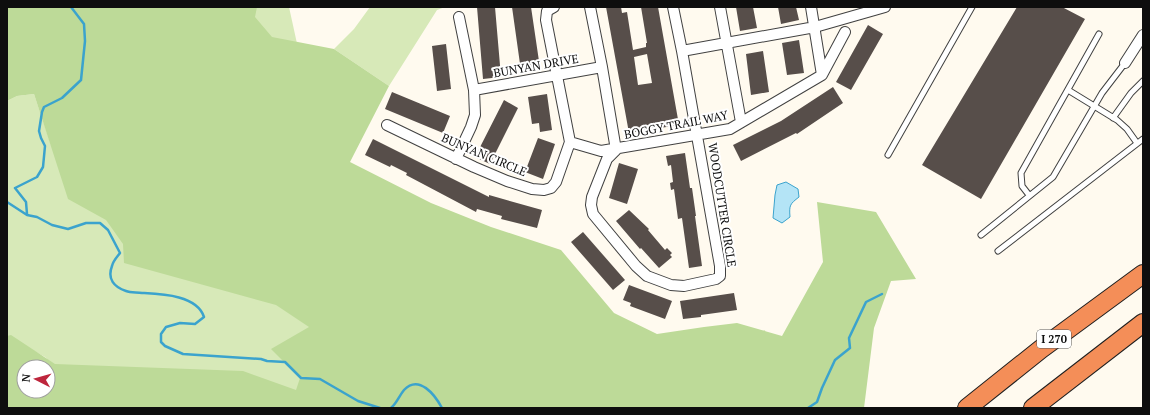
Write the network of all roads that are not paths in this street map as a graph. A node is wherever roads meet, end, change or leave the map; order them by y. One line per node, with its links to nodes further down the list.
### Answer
1 (554, 7): 19 (street)
2 (590, 7): 18 (street)
3 (673, 7): 16 (street, WOODCUTTER CIRCLE)
4 (720, 7): 14 (street)
5 (811, 7): 10 (street)
6 (885, 7): 8 (street)
7 (972, 7): 33 (lane)
8 (868, 9): 10 (street)
9 (459, 17): 22 (street)
10 (815, 27): 14 (street); 20 (street)
11 (845, 32): 20 (street)
12 (1099, 34): 23 (lane)
13 (1143, 35): 17 (street)
14 (727, 44): 16 (street); 26 (street)
15 (1143, 48): 17 (street)
16 (682, 51): 28 (street, WOODCUTTER CIRCLE)
17 (1125, 63): 24 (lane)
18 (602, 67): 19 (street, BUNYAN DRIVE); 32 (street)
19 (556, 75): 22 (street, BUNYAN DRIVE); 30 (street)
20 (822, 75): 26 (street, BOGGY TRAIL WAY)
21 (1143, 81): 25 (lane)
22 (474, 90): 34 (street)
23 (1068, 90): 24 (lane); 35 (lane)
24 (1094, 106): 25 (lane); 35 (lane)
25 (1113, 118): 31 (lane)
26 (741, 122): 28 (street, BOGGY TRAIL WAY)
27 (387, 125): 34 (street, BUNYAN CIRCLE)
28 (697, 135): 32 (street, BOGGY TRAIL WAY); 32 (street, WOODCUTTER CIRCLE)
29 (1143, 139): 31 (lane)
30 (570, 142): 32 (street, BOGGY TRAIL WAY); 34 (street, BUNYAN CIRCLE)
31 (1138, 143): 37 (lane)
32 (616, 150)
33 (888, 155)
34 (456, 159)
35 (1030, 195): 36 (lane)
36 (980, 235)
37 (998, 251)
38 (1143, 274): 40 (highway, I 270)
39 (1143, 323): 41 (highway)
40 (967, 408)
41 (1033, 408)

